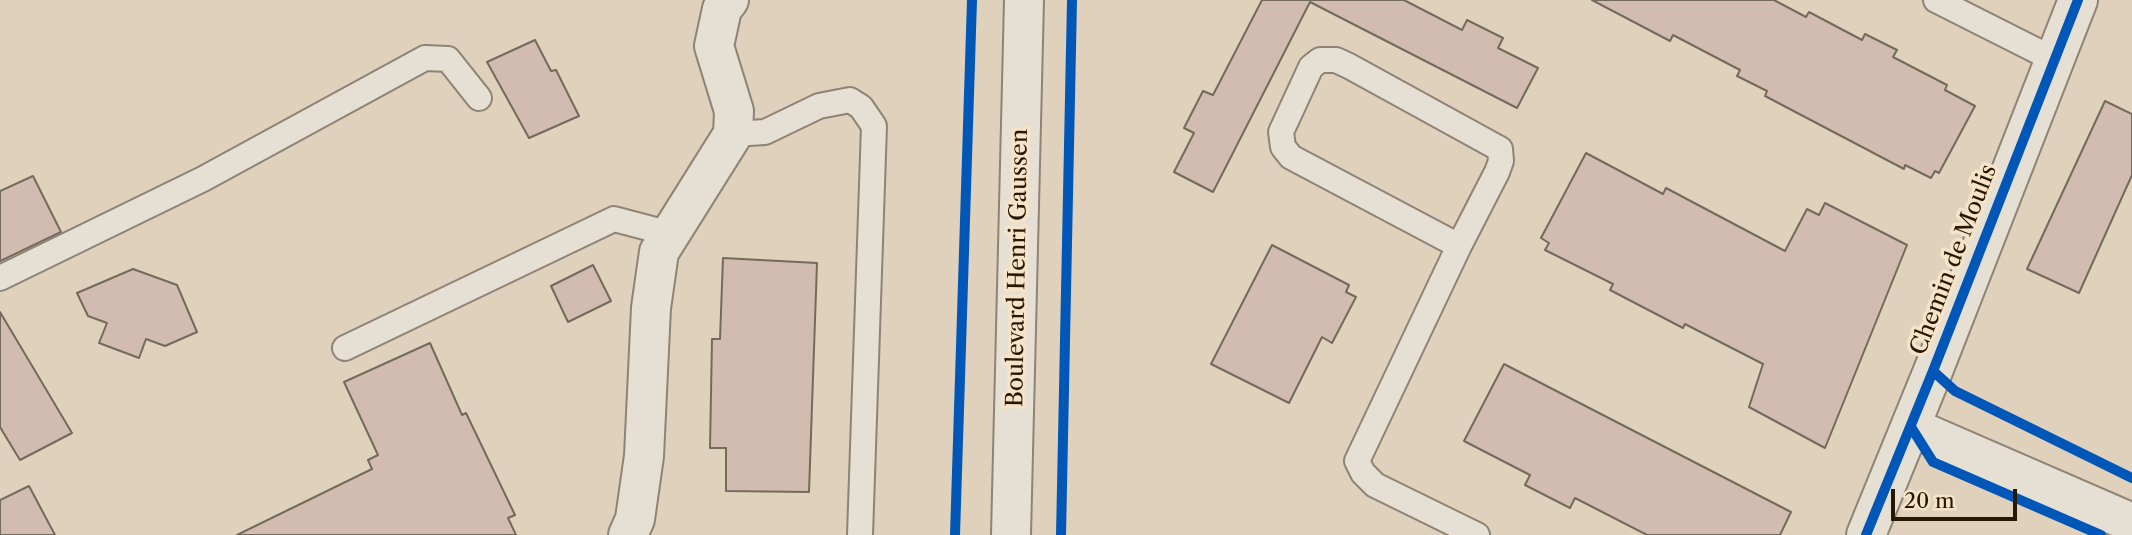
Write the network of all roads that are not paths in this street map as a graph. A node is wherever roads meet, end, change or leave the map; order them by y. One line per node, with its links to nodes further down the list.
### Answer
1 (729, 0): 7 (street)
2 (1024, 0): 16 (street, Boulevard Henri Gaussen)
3 (1936, 0): 5 (lane)
4 (2078, 0): 5 (street, Chemin de Moulis)
5 (2055, 60): 12 (street, Chemin de Moulis)
6 (479, 98): 10 (lane)
7 (733, 134): 8 (street); 15 (lane)
8 (671, 234): 11 (lane); 14 (street)
9 (1459, 246): 9 (lane); 17 (lane)
10 (0, 278)
11 (345, 348)
12 (1911, 427): 13 (street); 18 (street, Chemin de Moulis)
13 (2132, 523)
14 (628, 535)
15 (860, 535)
16 (1011, 535)
17 (1477, 535)
18 (1866, 535)

